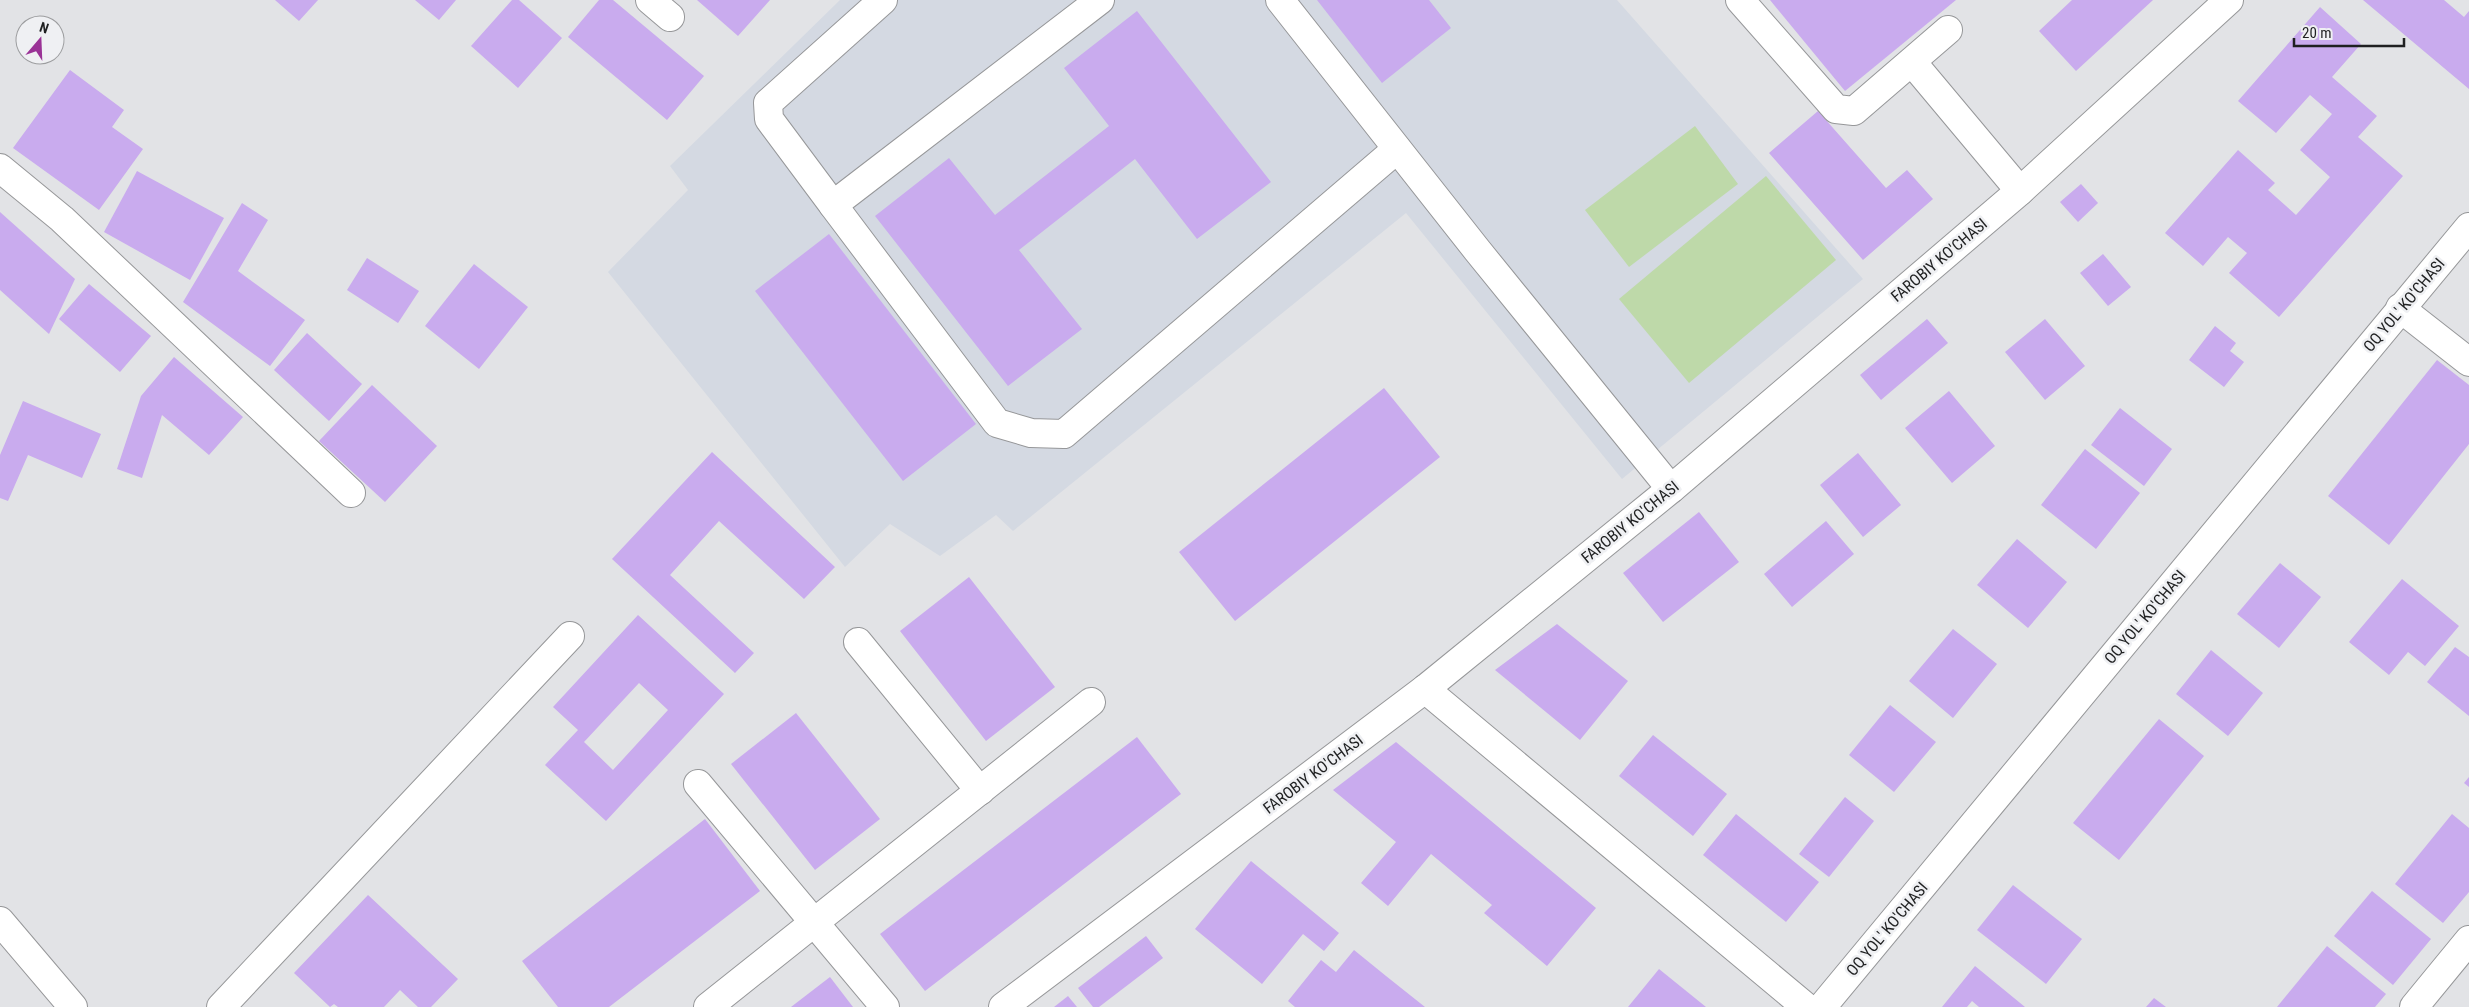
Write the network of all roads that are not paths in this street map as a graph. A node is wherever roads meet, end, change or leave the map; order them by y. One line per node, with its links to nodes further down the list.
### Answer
1 (883, 0): 11 (street)
2 (1100, 0): 11 (street)
3 (1280, 0): 8 (street)
4 (1740, 0): 7 (street)
5 (2228, 0): 10 (street, FAROBIY KO'CHASI)
6 (1948, 30): 7 (street)
7 (1912, 62): 10 (street)
8 (1398, 149): 11 (street); 15 (street)
9 (0, 168): 16 (street)
10 (2020, 191): 15 (street, FAROBIY KO'CHASI)
11 (832, 206)
12 (2469, 227): 13 (street, OQ YOL' KO'CHASI)
13 (2400, 308): 14 (street); 32 (street, OQ YOL' KO'CHASI)
14 (2469, 362)
15 (1671, 489): 19 (street, FAROBIY KO'CHASI)
16 (351, 493)
17 (570, 636): 27 (street)
18 (858, 642): 22 (street)
19 (1425, 690): 30 (street, FAROBIY KO'CHASI); 31 (street)
20 (1091, 702): 22 (street)
21 (698, 784): 24 (street)
22 (980, 791): 24 (street)
23 (0, 921): 26 (street)
24 (814, 924): 28 (street); 29 (street)
25 (2469, 940): 33 (street)
26 (74, 1007)
27 (221, 1007)
28 (708, 1007)
29 (885, 1007)
30 (1003, 1007)
31 (1806, 1007)
32 (1822, 1007)
33 (2414, 1007)

